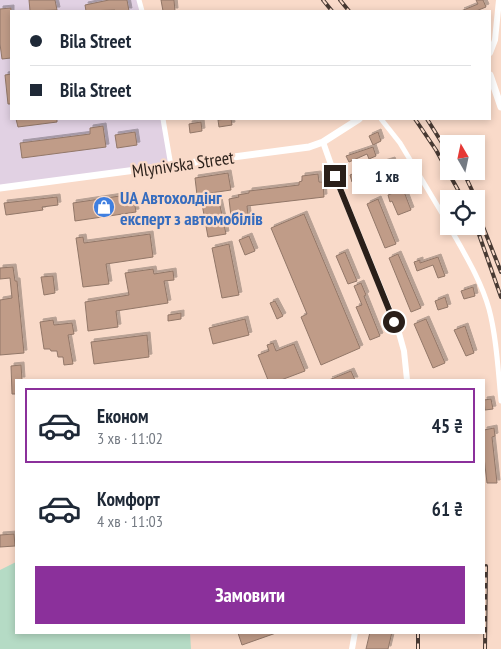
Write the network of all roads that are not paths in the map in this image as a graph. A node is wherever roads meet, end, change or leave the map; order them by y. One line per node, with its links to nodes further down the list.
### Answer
1 (500, 0): 2 (street)
2 (491, 50)
3 (491, 78): 4 (main road)
4 (501, 107)
5 (163, 120): 9 (street)
6 (358, 120): 8 (main road, Mlynivska Street)
7 (382, 120): 11 (street)
8 (323, 142): 9 (main road, Mlynivska Street); 13 (street)
9 (171, 166): 10 (main road, Mlynivska Street)
10 (0, 188)
11 (440, 211)
12 (454, 235): 14 (street)
13 (407, 379)
14 (501, 401)
15 (355, 634): 16 (street)
16 (352, 649)

